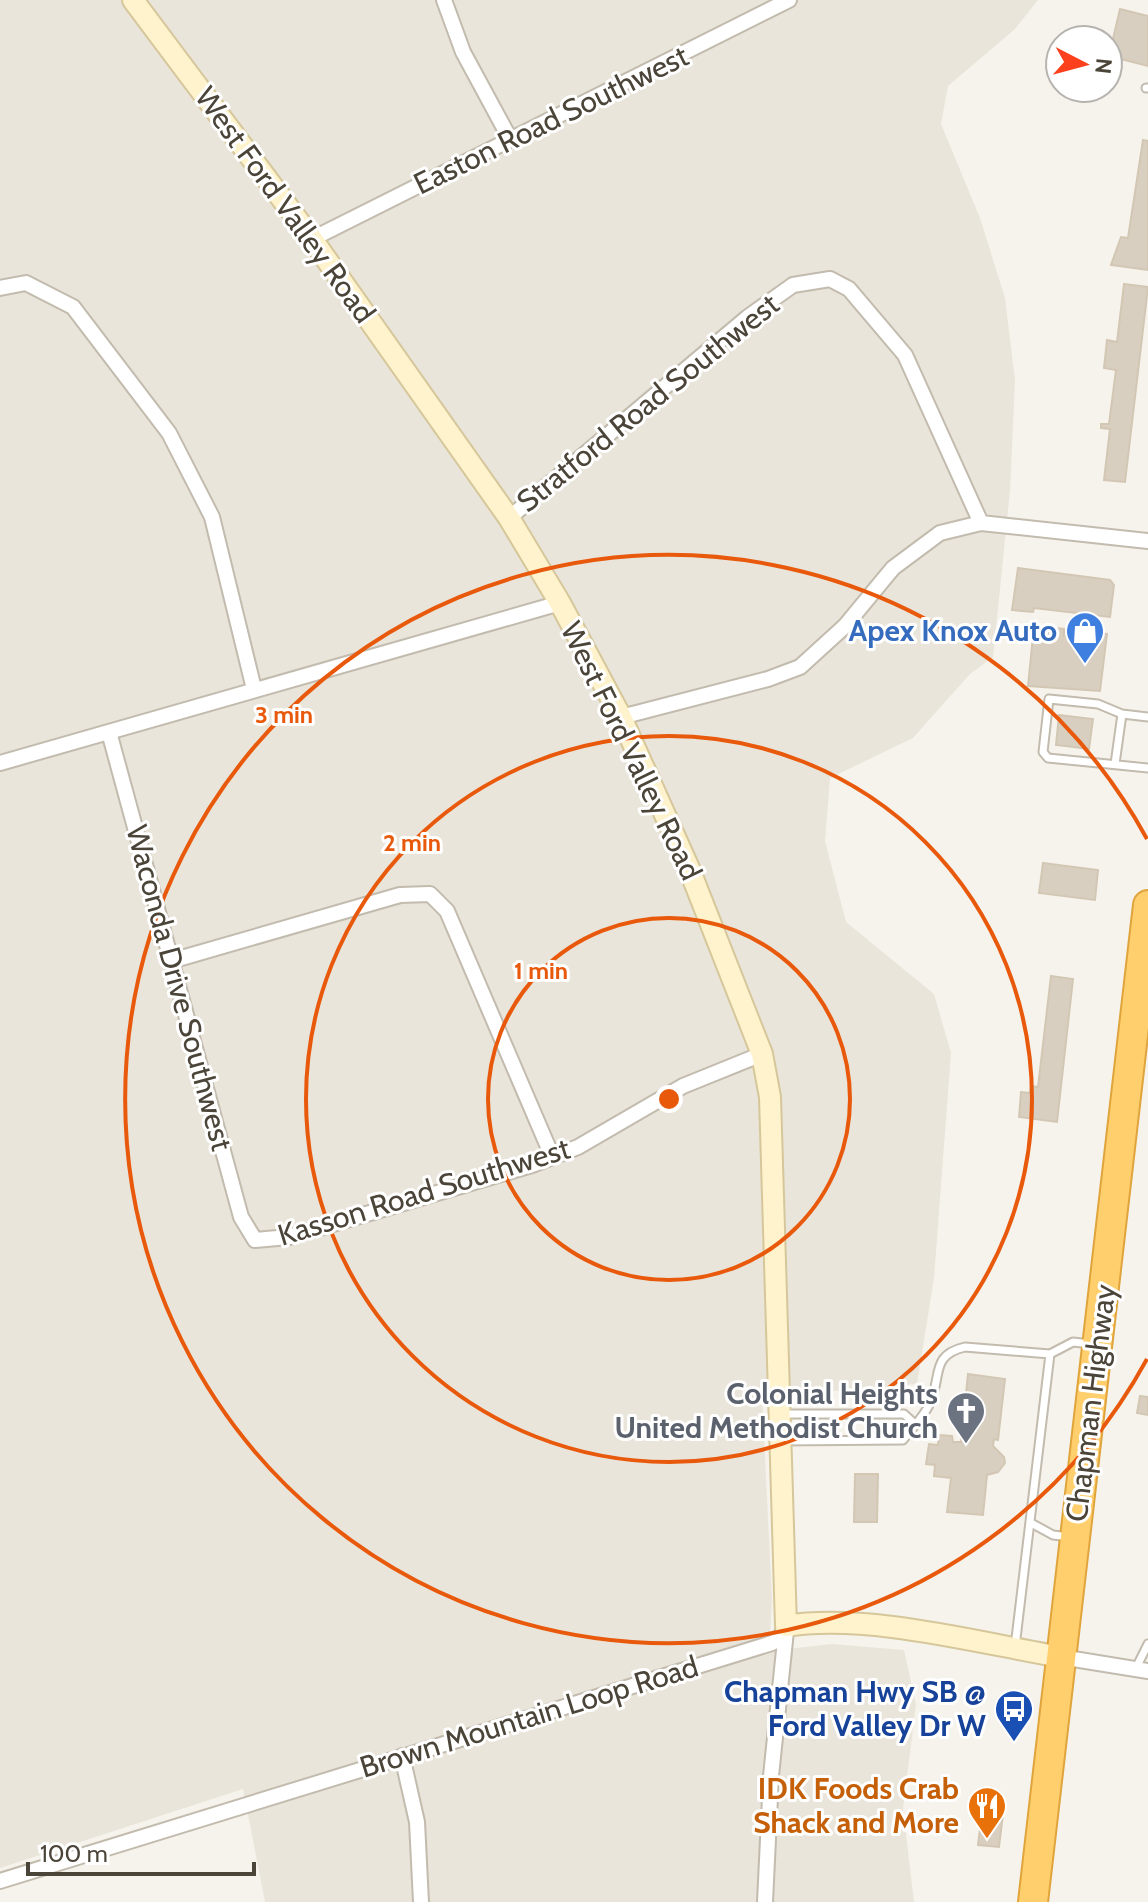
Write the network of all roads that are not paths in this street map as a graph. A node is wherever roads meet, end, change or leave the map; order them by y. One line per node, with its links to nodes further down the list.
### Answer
1 (133, 0): 5 (street, West Ford Valley Road)
2 (444, 0): 4 (street)
3 (789, 0): 4 (street, Easton Road Southwest)
4 (510, 139): 5 (street, Easton Road Southwest)
5 (312, 239): 7 (street, West Ford Valley Road)
6 (0, 288): 11 (street)
7 (509, 518): 8 (street, Stratford Road Southwest); 10 (street, West Ford Valley Road)
8 (981, 523): 9 (street); 13 (street)
9 (1148, 541)
10 (560, 603): 11 (street); 13 (street, West Ford Valley Road)
11 (254, 689): 15 (street)
12 (1122, 714): 14 (lane); 17 (lane); 17 (lane)
13 (621, 717): 21 (street, West Ford Valley Road)
14 (1148, 717)
15 (109, 732): 16 (street); 20 (street, Waconda Drive Southwest)
16 (0, 763)
17 (1115, 764): 18 (lane)
18 (1148, 768)
19 (1148, 905): 24 (highway, Chapman Highway)
20 (171, 961): 22 (street); 23 (street, Waconda Drive Southwest)
21 (762, 1054): 22 (street, Kasson Road Southwest); 26 (street, West Ford Valley Road)
22 (552, 1156): 23 (street, Kasson Road Southwest)
23 (255, 1240)
24 (1097, 1345): 25 (lane); 30 (highway, Chapman Highway)
25 (1050, 1354): 27 (lane); 29 (lane)
26 (780, 1414): 27 (lane); 28 (street, West Ford Valley Road)
27 (915, 1424): 28 (lane)
28 (781, 1441): 31 (street, West Ford Valley Road)
29 (1031, 1523): 30 (lane); 33 (lane)
30 (1075, 1538): 34 (highway, Chapman Highway)
31 (786, 1626): 33 (street); 36 (street, Brown Mountain Loop Road); 39 (street)
32 (1148, 1644): 35 (lane)
33 (1014, 1649): 34 (street)
34 (1061, 1657): 35 (street); 40 (highway, Chapman Highway)
35 (1142, 1669)
36 (402, 1756): 37 (street, Brown Mountain Loop Road); 38 (street)
37 (0, 1881)
38 (421, 1902)
39 (765, 1902)
40 (1033, 1902)

